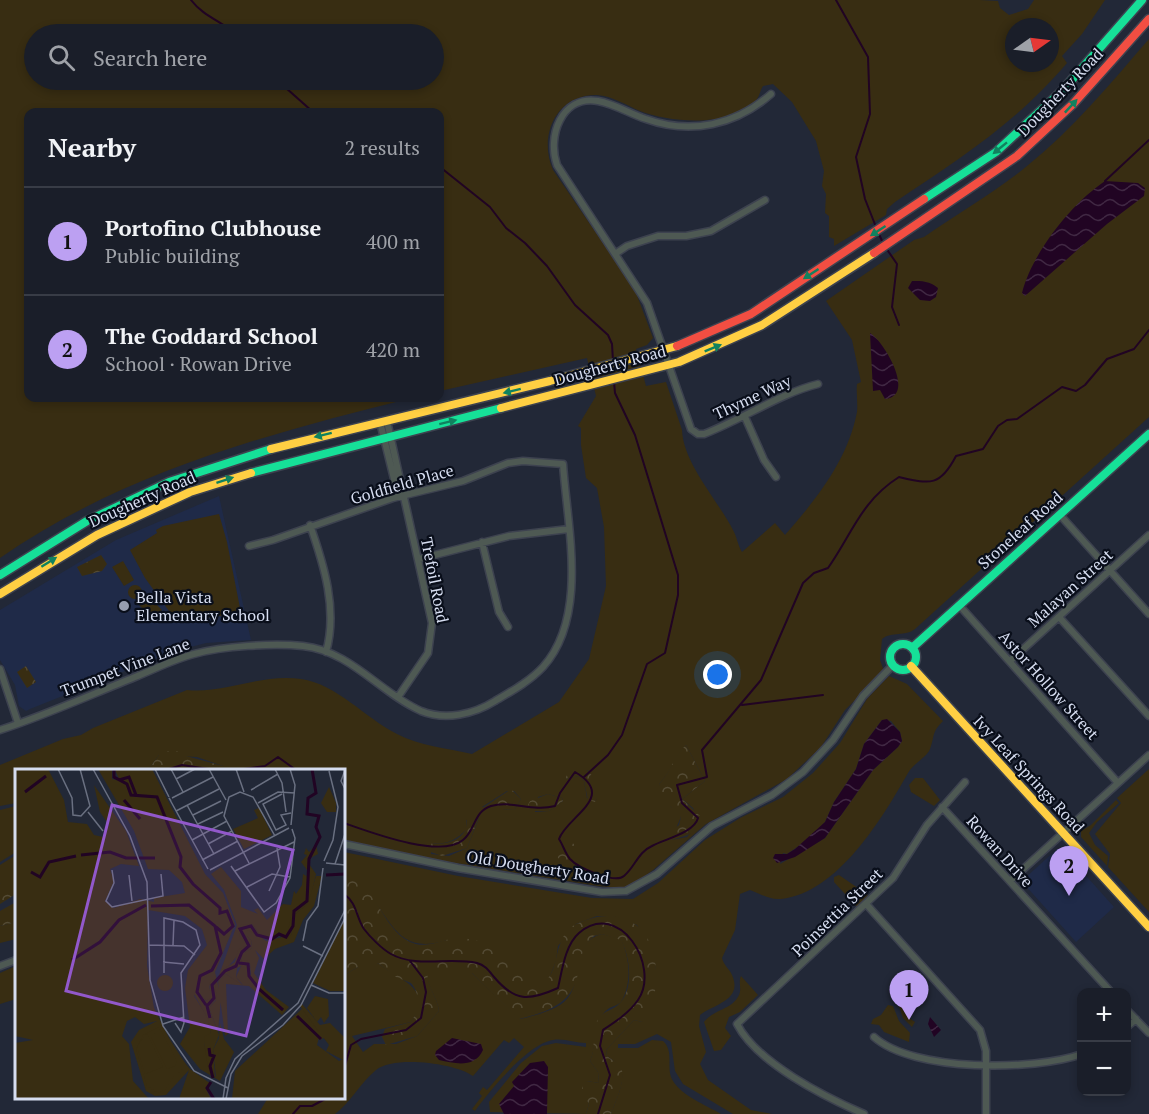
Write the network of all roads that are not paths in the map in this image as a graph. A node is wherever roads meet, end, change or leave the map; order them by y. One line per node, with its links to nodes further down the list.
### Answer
1 (1142, 0): 6 (main road, Dougherty Road, one-way to 6)
2 (1149, 19): 7 (main road, Dougherty Road, one-way to 2)
3 (771, 94): 5 (street)
4 (765, 200): 5 (street)
5 (615, 254): 6 (street)
6 (663, 350): 7 (street); 10 (main road, Dougherty Road, one-way to 10)
7 (669, 364): 9 (street, Thyme Way); 12 (main road, Dougherty Road, one-way to 7)
8 (818, 384): 9 (street, Thyme Way)
9 (745, 417): 14 (street)
10 (384, 421): 12 (street, Trefoil Road); 24 (main road, Dougherty Road, one-way to 24)
11 (1149, 434): 16 (main road, Stoneleaf Road)
12 (388, 437): 15 (street, Trefoil Road); 25 (main road, Dougherty Road, one-way to 12)
13 (563, 464): 15 (street, Goldfield Place); 18 (street, Trumpet Vine Lane)
14 (776, 477)
15 (403, 495): 17 (street, Goldfield Place); 22 (street, Trefoil Road)
16 (1060, 515): 23 (street); 26 (main road, Stoneleaf Road)
17 (310, 525): 21 (street, Goldfield Place); 31 (street)
18 (569, 529): 20 (street); 38 (street, Trumpet Vine Lane)
19 (1149, 535): 23 (street, Malayan Street)
20 (482, 542): 22 (street); 29 (street)
21 (249, 546)
22 (418, 559): 38 (street, Trefoil Road)
23 (1110, 571): 27 (street); 28 (street, Malayan Street)
24 (0, 575)
25 (0, 594)
26 (960, 605): 30 (main road, Stoneleaf Road); 32 (street, Astor Hollow Street)
27 (1149, 614)
28 (1059, 617): 32 (street, Malayan Street); 39 (street)
29 (508, 627)
30 (912, 648): 33 (main road); 34 (main road)
31 (326, 652): 38 (street, Trumpet Vine Lane); 40 (street, Trumpet Vine Lane)
32 (1010, 661): 44 (street, Astor Hollow Street)
33 (893, 665): 34 (main road); 47 (street, Old Dougherty Road)
34 (911, 666): 46 (main road, Ivy Leaf Springs Road)
35 (0, 669): 37 (street)
36 (0, 685): 37 (street)
37 (6, 691): 40 (street)
38 (398, 697)
39 (1149, 716)
40 (18, 723): 41 (street, Trumpet Vine Lane)
41 (0, 730)
42 (1149, 755): 44 (street)
43 (965, 782): 45 (street, Poinsettia Street)
44 (1118, 783): 46 (street)
45 (942, 807): 48 (street, Rowan Drive); 49 (street, Poinsettia Street)
46 (1063, 833): 48 (street); 50 (main road, Ivy Leaf Springs Road)
47 (345, 844)
48 (1010, 881): 53 (street, Rowan Drive)
49 (867, 905): 60 (street); 61 (street, Poinsettia Street)
50 (1149, 927)
51 (15, 960): 52 (street)
52 (0, 966)
53 (1106, 988)
54 (1131, 1014): 55 (street)
55 (1136, 1019): 56 (street); 57 (street)
56 (1131, 1024)
57 (1149, 1033)
58 (874, 1037): 60 (street)
59 (1077, 1055): 60 (street)
60 (986, 1064): 62 (street)
61 (864, 1114)
62 (986, 1114)

